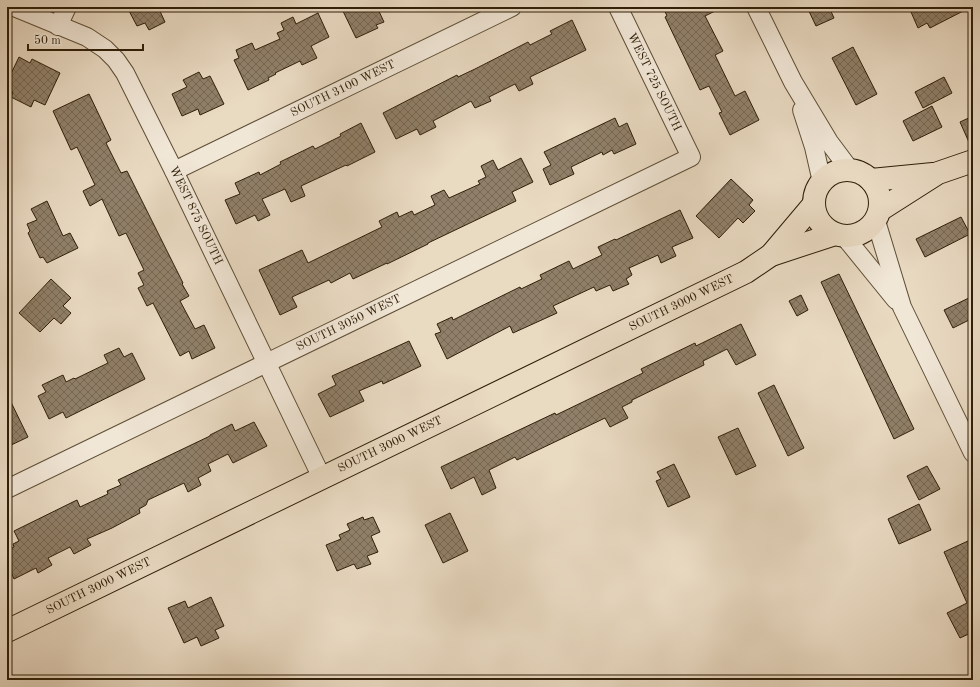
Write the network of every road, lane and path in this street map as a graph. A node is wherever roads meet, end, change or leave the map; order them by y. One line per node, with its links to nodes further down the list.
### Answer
1 (14, 7): 6 (street, WEST 875 SOUTH)
2 (67, 7): 6 (street)
3 (512, 7): 11 (street, SOUTH 3100 WEST)
4 (618, 7): 8 (street, WEST 725 SOUTH)
5 (756, 7): 7 (street)
6 (58, 26): 11 (street, WEST 875 SOUTH)
7 (792, 82): 10 (street); 14 (street)
8 (691, 157): 20 (street, SOUTH 3050 WEST)
9 (973, 160): 12 (main road)
10 (850, 170): 13 (main road); 14 (main road)
11 (174, 171): 20 (street, WEST 875 SOUTH)
12 (938, 173): 13 (main road); 16 (main road)
13 (871, 180): 16 (main road)
14 (822, 182): 15 (main road)
15 (814, 204): 17 (main road); 18 (main road, SOUTH 3000 WEST)
16 (878, 216): 17 (main road); 19 (street)
17 (840, 235): 18 (main road, SOUTH 3000 WEST); 19 (street)
18 (771, 255): 22 (main road, SOUTH 3000 WEST)
19 (902, 307): 21 (street)
20 (267, 363): 22 (street, WEST 875 SOUTH); 23 (street, SOUTH 3050 WEST)
21 (973, 453)
22 (322, 478): 24 (main road, SOUTH 3000 WEST)
23 (7, 489)
24 (7, 631)

